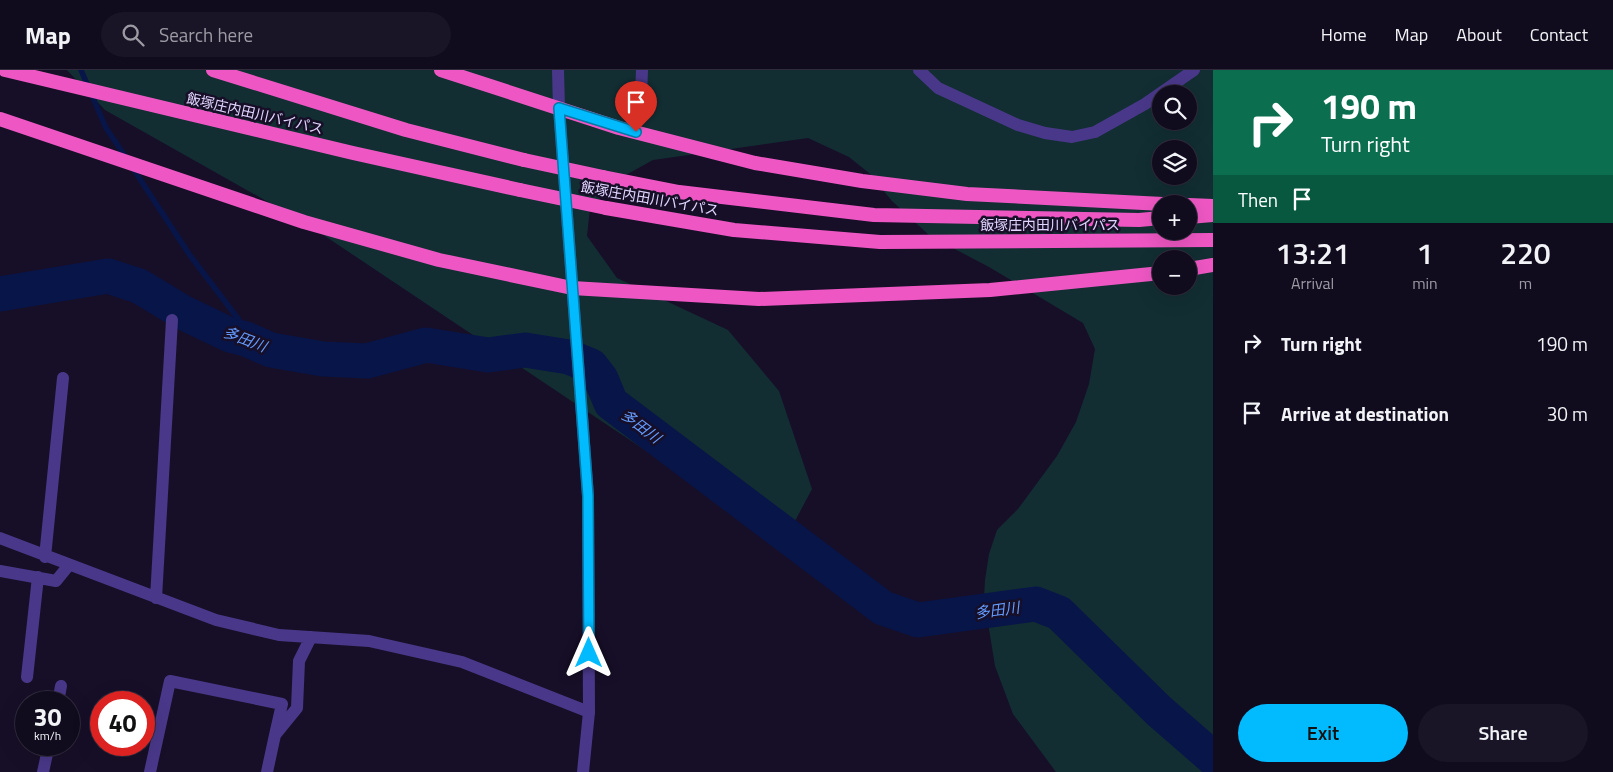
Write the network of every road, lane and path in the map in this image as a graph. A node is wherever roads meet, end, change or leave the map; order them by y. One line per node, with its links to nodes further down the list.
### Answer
1 (5, 70): 17 (highway, 飯塚庄内田川バイパス, bridge)
2 (214, 70): 16 (highway, 飯塚庄内田川バイパス, bridge)
3 (441, 70): 9 (highway)
4 (558, 70): 9 (street)
5 (642, 70): 8 (street)
6 (919, 70): 7 (street)
7 (1194, 70)
8 (641, 96)
9 (559, 108): 11 (highway); 21 (street)
10 (0, 120): 21 (highway)
11 (1152, 203)
12 (1197, 205): 13 (highway)
13 (1213, 206)
14 (1213, 215): 15 (highway)
15 (1197, 216)
16 (1152, 218)
17 (1213, 240)
18 (1213, 265): 19 (highway)
19 (1197, 268)
20 (1152, 274): 21 (highway)
21 (572, 288): 34 (street)
22 (172, 320): 29 (street)
23 (63, 378): 25 (street)
24 (0, 538): 25 (street)
25 (45, 557): 26 (street)
26 (69, 565): 28 (street); 29 (street)
27 (0, 571): 28 (street)
28 (38, 578): 31 (street)
29 (156, 598): 30 (street)
30 (311, 638): 34 (street); 35 (street)
31 (27, 678)
32 (62, 686): 33 (street)
33 (61, 691)
34 (589, 712): 40 (street)
35 (275, 735): 38 (street); 39 (street)
36 (47, 756): 37 (street)
37 (43, 772)
38 (150, 772)
39 (267, 772)
40 (583, 772)

